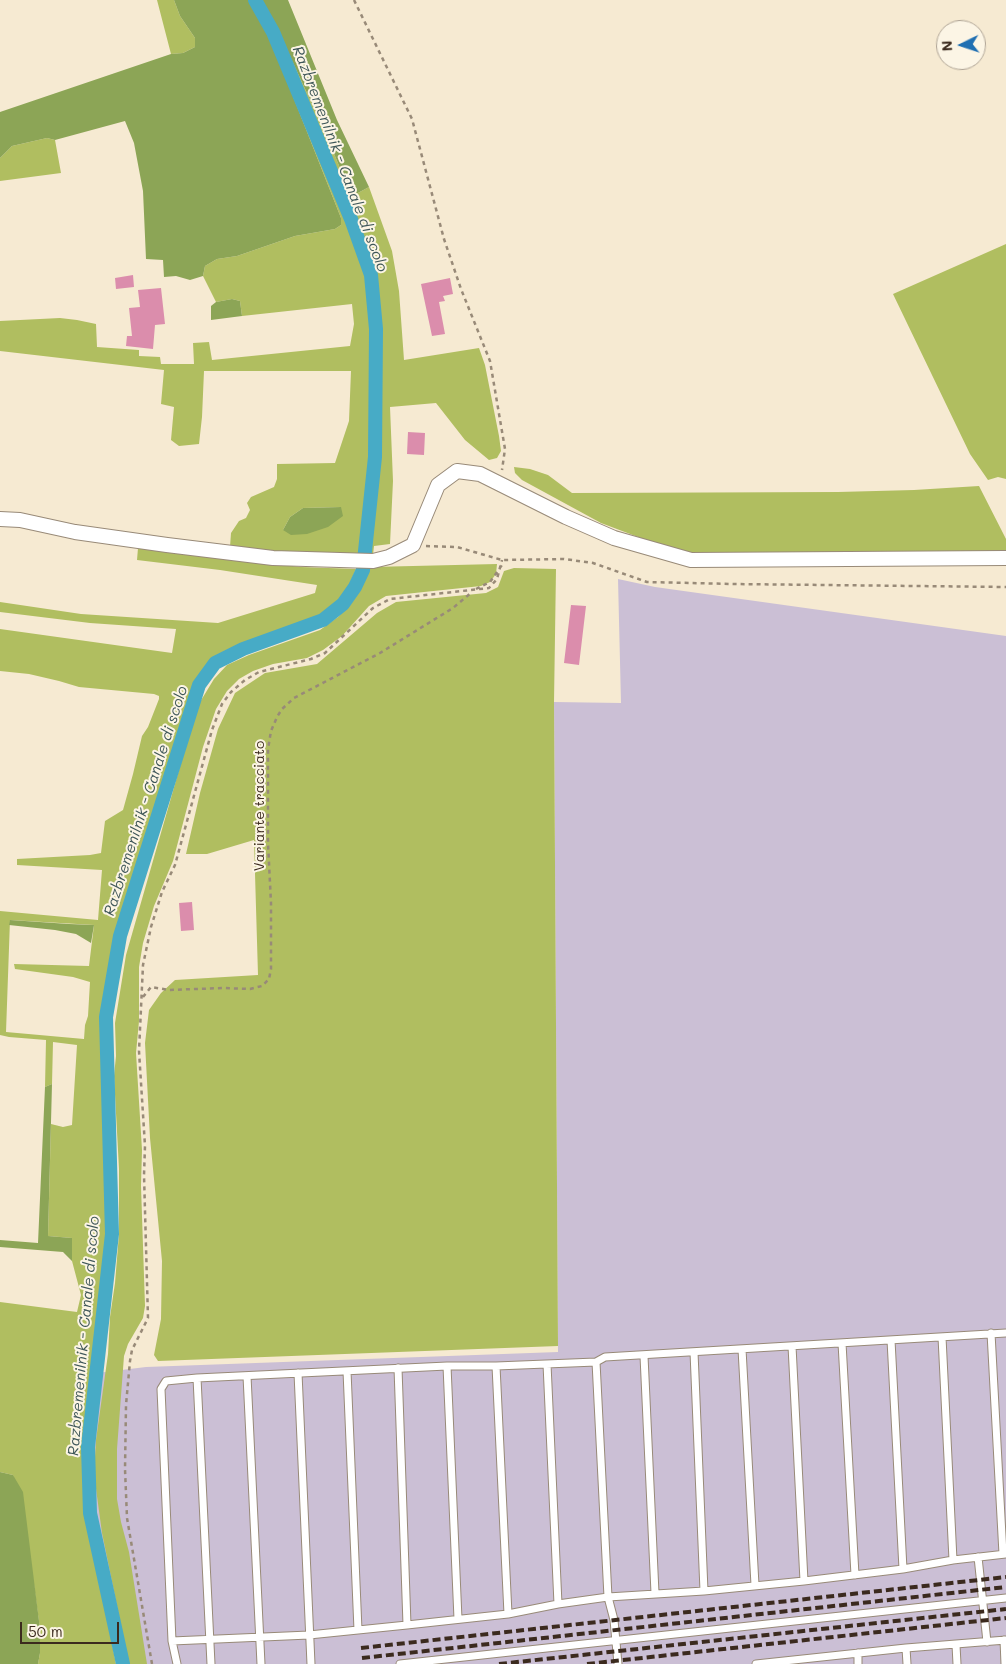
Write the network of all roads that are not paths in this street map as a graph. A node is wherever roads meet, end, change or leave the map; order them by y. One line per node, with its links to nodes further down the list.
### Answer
1 (0, 519): 2 (street)
2 (1006, 558)
3 (991, 1333): 4 (lane); 5 (lane); 21 (lane)
4 (1006, 1333)
5 (942, 1336): 6 (lane); 23 (lane)
6 (891, 1340): 7 (lane); 24 (lane)
7 (842, 1343): 8 (lane); 25 (lane)
8 (792, 1346): 9 (lane); 26 (lane)
9 (742, 1349): 10 (lane); 27 (lane)
10 (694, 1352): 11 (lane); 28 (lane)
11 (644, 1356): 12 (lane); 29 (lane)
12 (596, 1362): 13 (lane); 30 (lane)
13 (547, 1364): 15 (lane); 33 (lane)
14 (447, 1366): 15 (lane); 16 (lane); 35 (lane)
15 (496, 1366): 34 (lane)
16 (398, 1368): 17 (lane); 36 (lane)
17 (347, 1371): 18 (lane); 37 (lane)
18 (298, 1373): 19 (lane); 38 (lane)
19 (247, 1376): 20 (lane); 39 (lane)
20 (197, 1378): 40 (lane); 43 (lane)
21 (1004, 1554): 22 (lane)
22 (978, 1557): 23 (lane); 32 (lane)
23 (953, 1560): 24 (lane)
24 (903, 1569): 25 (lane)
25 (855, 1575): 26 (lane)
26 (804, 1581): 27 (lane)
27 (755, 1585): 28 (lane)
28 (704, 1590): 29 (lane)
29 (655, 1593): 30 (lane)
30 (608, 1597): 33 (lane); 41 (lane)
31 (1006, 1598): 32 (lane)
32 (982, 1600): 41 (lane); 44 (lane)
33 (558, 1604): 34 (lane)
34 (508, 1614): 35 (lane)
35 (458, 1619): 36 (lane)
36 (407, 1625): 37 (lane)
37 (358, 1630): 38 (lane)
38 (309, 1635): 39 (lane); 52 (lane)
39 (260, 1638): 40 (lane); 51 (lane)
40 (210, 1639): 43 (lane); 50 (lane)
41 (616, 1640): 53 (lane); 54 (lane)
42 (1005, 1640): 44 (lane); 59 (lane)
43 (172, 1641): 49 (lane)
44 (987, 1642): 45 (lane)
45 (956, 1645): 46 (lane); 58 (lane)
46 (906, 1648): 47 (lane); 57 (lane)
47 (858, 1653): 48 (lane); 56 (lane)
48 (809, 1661): 55 (lane)
49 (177, 1664)
50 (211, 1664)
51 (261, 1664)
52 (311, 1664)
53 (400, 1664)
54 (618, 1664)
55 (757, 1664)
56 (858, 1664)
57 (907, 1664)
58 (957, 1664)
59 (1005, 1664)

